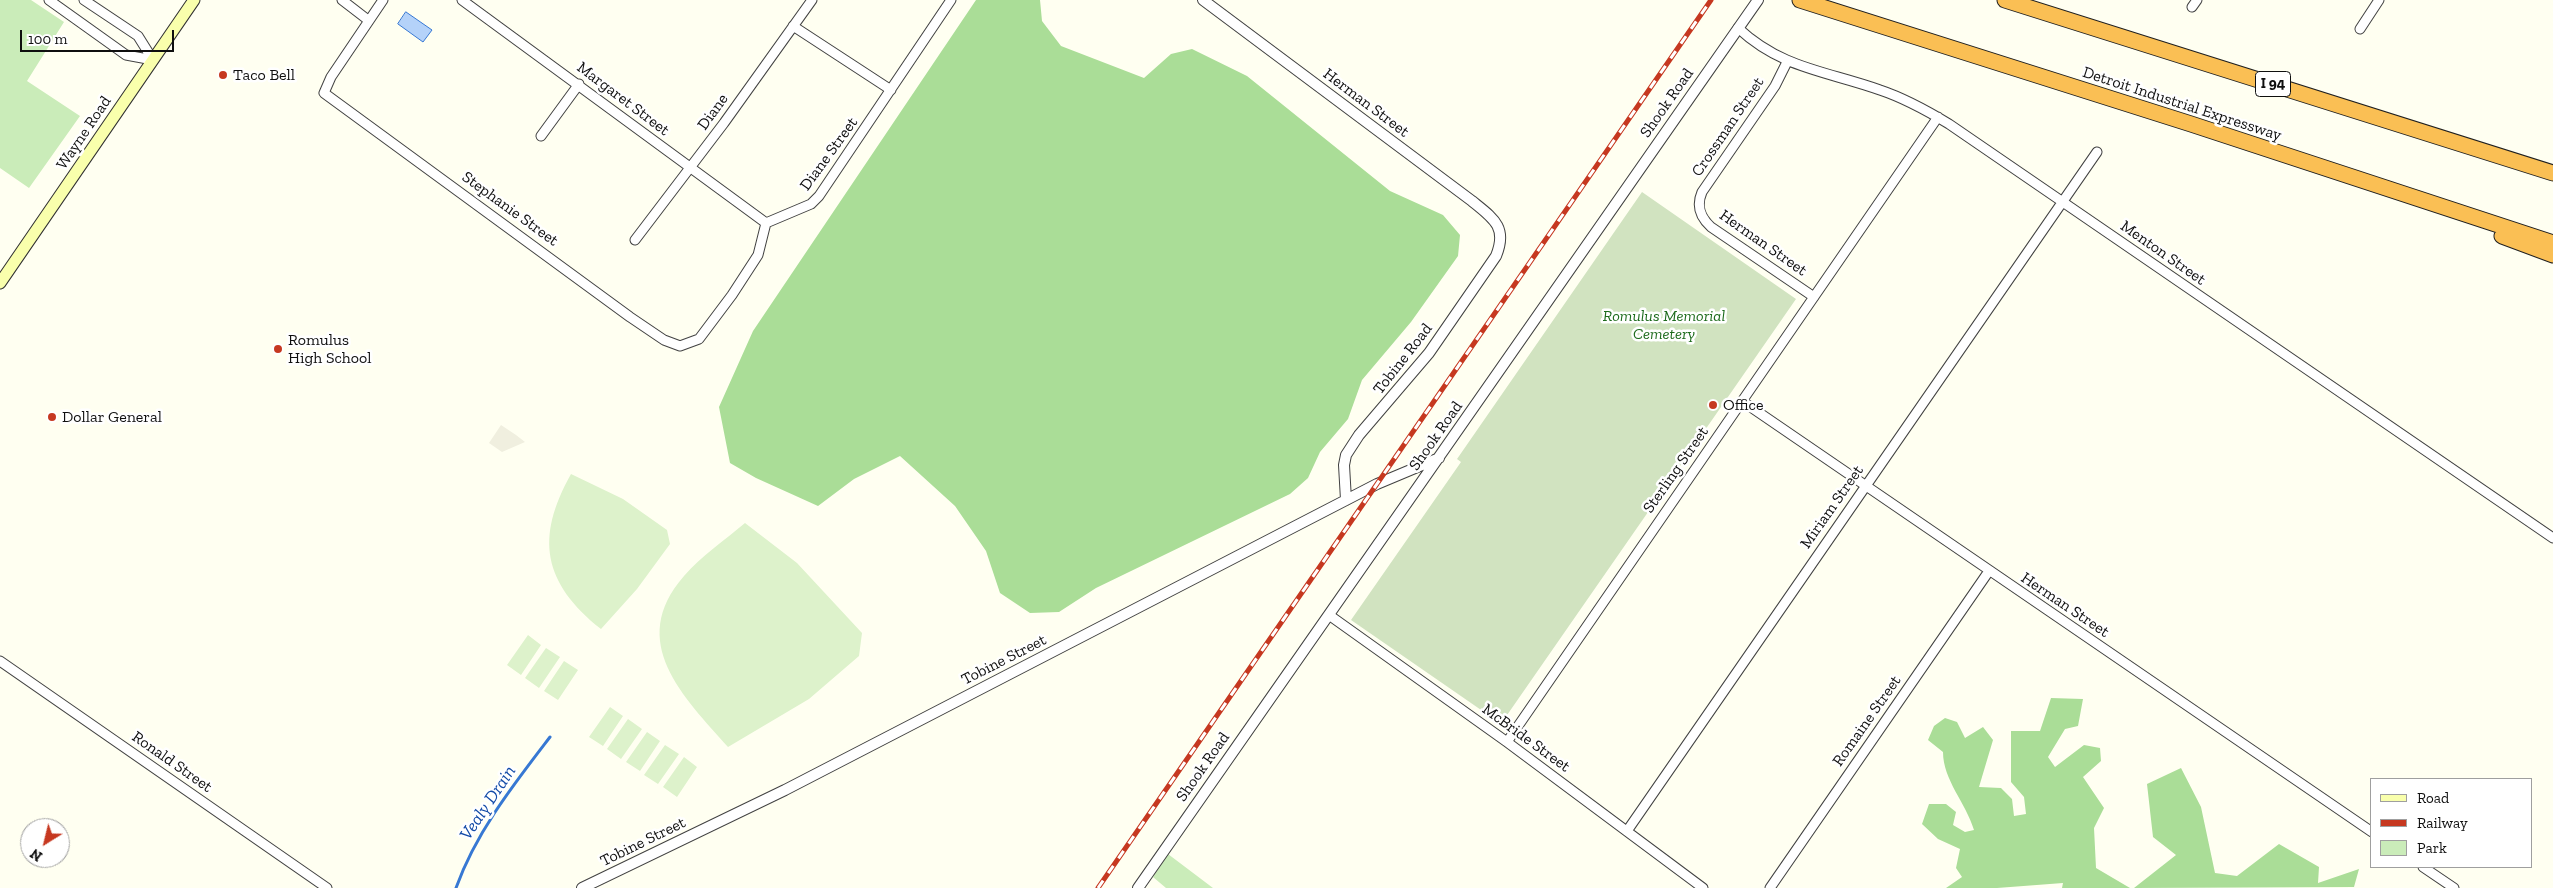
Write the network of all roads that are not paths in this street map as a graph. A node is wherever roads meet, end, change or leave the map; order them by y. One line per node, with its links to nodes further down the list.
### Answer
1 (49, 0): 18 (street)
2 (84, 0): 18 (street)
3 (194, 0): 18 (main road, Wayne Road)
4 (342, 0): 14 (street)
5 (462, 0): 20 (street, Margaret Street)
6 (812, 0): 15 (street, Diane)
7 (951, 0): 21 (street, Diane Street)
8 (1203, 0): 31 (street, Herman Street)
9 (1758, 0): 16 (street, Shook Road)
10 (1800, 0): 24 (highway, Detroit Industrial Expressway)
11 (2005, 0): 27 (highway, I 94)
12 (2379, 0): 17 (street)
13 (378, 4): 14 (street)
14 (368, 20): 30 (street, Stephanie Street)
15 (793, 26): 21 (street); 26 (street, Diane)
16 (1738, 28): 19 (street, Menton Street); 38 (street, Shook Road)
17 (2360, 29)
18 (153, 60): 35 (main road, Wayne Road)
19 (1787, 62): 22 (street, Menton Street); 29 (street, Crossman Street)
20 (579, 84): 23 (street); 26 (street, Margaret Street)
21 (891, 90): 30 (street, Diane Street)
22 (1938, 117): 28 (street, Menton Street); 36 (street, Sterling Street)
23 (541, 136)
24 (2261, 148): 33 (highway, Detroit Industrial Expressway); 34 (highway)
25 (2097, 152): 28 (street, Miriam Street)
26 (690, 168): 30 (street, Margaret Street); 32 (street, Diane)
27 (2553, 173)
28 (2062, 202): 39 (street, Miriam Street); 41 (street, Menton Street)
29 (1699, 210): 36 (street, Herman Street)
30 (766, 223)
31 (1501, 238): 40 (street, Tobine Road)
32 (634, 240)
33 (2553, 242)
34 (2553, 255)
35 (0, 284)
36 (1814, 297): 37 (street, Sterling Street)
37 (1742, 401): 39 (street, Herman Street); 45 (street, Sterling Street)
38 (1439, 458): 40 (street, Tobine Street); 43 (street, Shook Road)
39 (1865, 486): 42 (street, Herman Street); 46 (street, Miriam Street)
40 (1346, 500): 50 (street, Tobine Street)
41 (2553, 538)
42 (1988, 571): 47 (street, Herman Street); 53 (street, Romaine Street)
43 (1329, 615): 45 (street, McBride Street); 51 (street, Shook Road)
44 (0, 661): 49 (street, Ronald Street)
45 (1507, 742): 46 (street, McBride Street)
46 (1628, 831): 52 (street, McBride Street)
47 (2370, 831)
48 (2424, 868): 54 (street)
49 (327, 888)
50 (582, 888)
51 (1138, 888)
52 (1703, 888)
53 (1770, 888)
54 (2454, 888)

